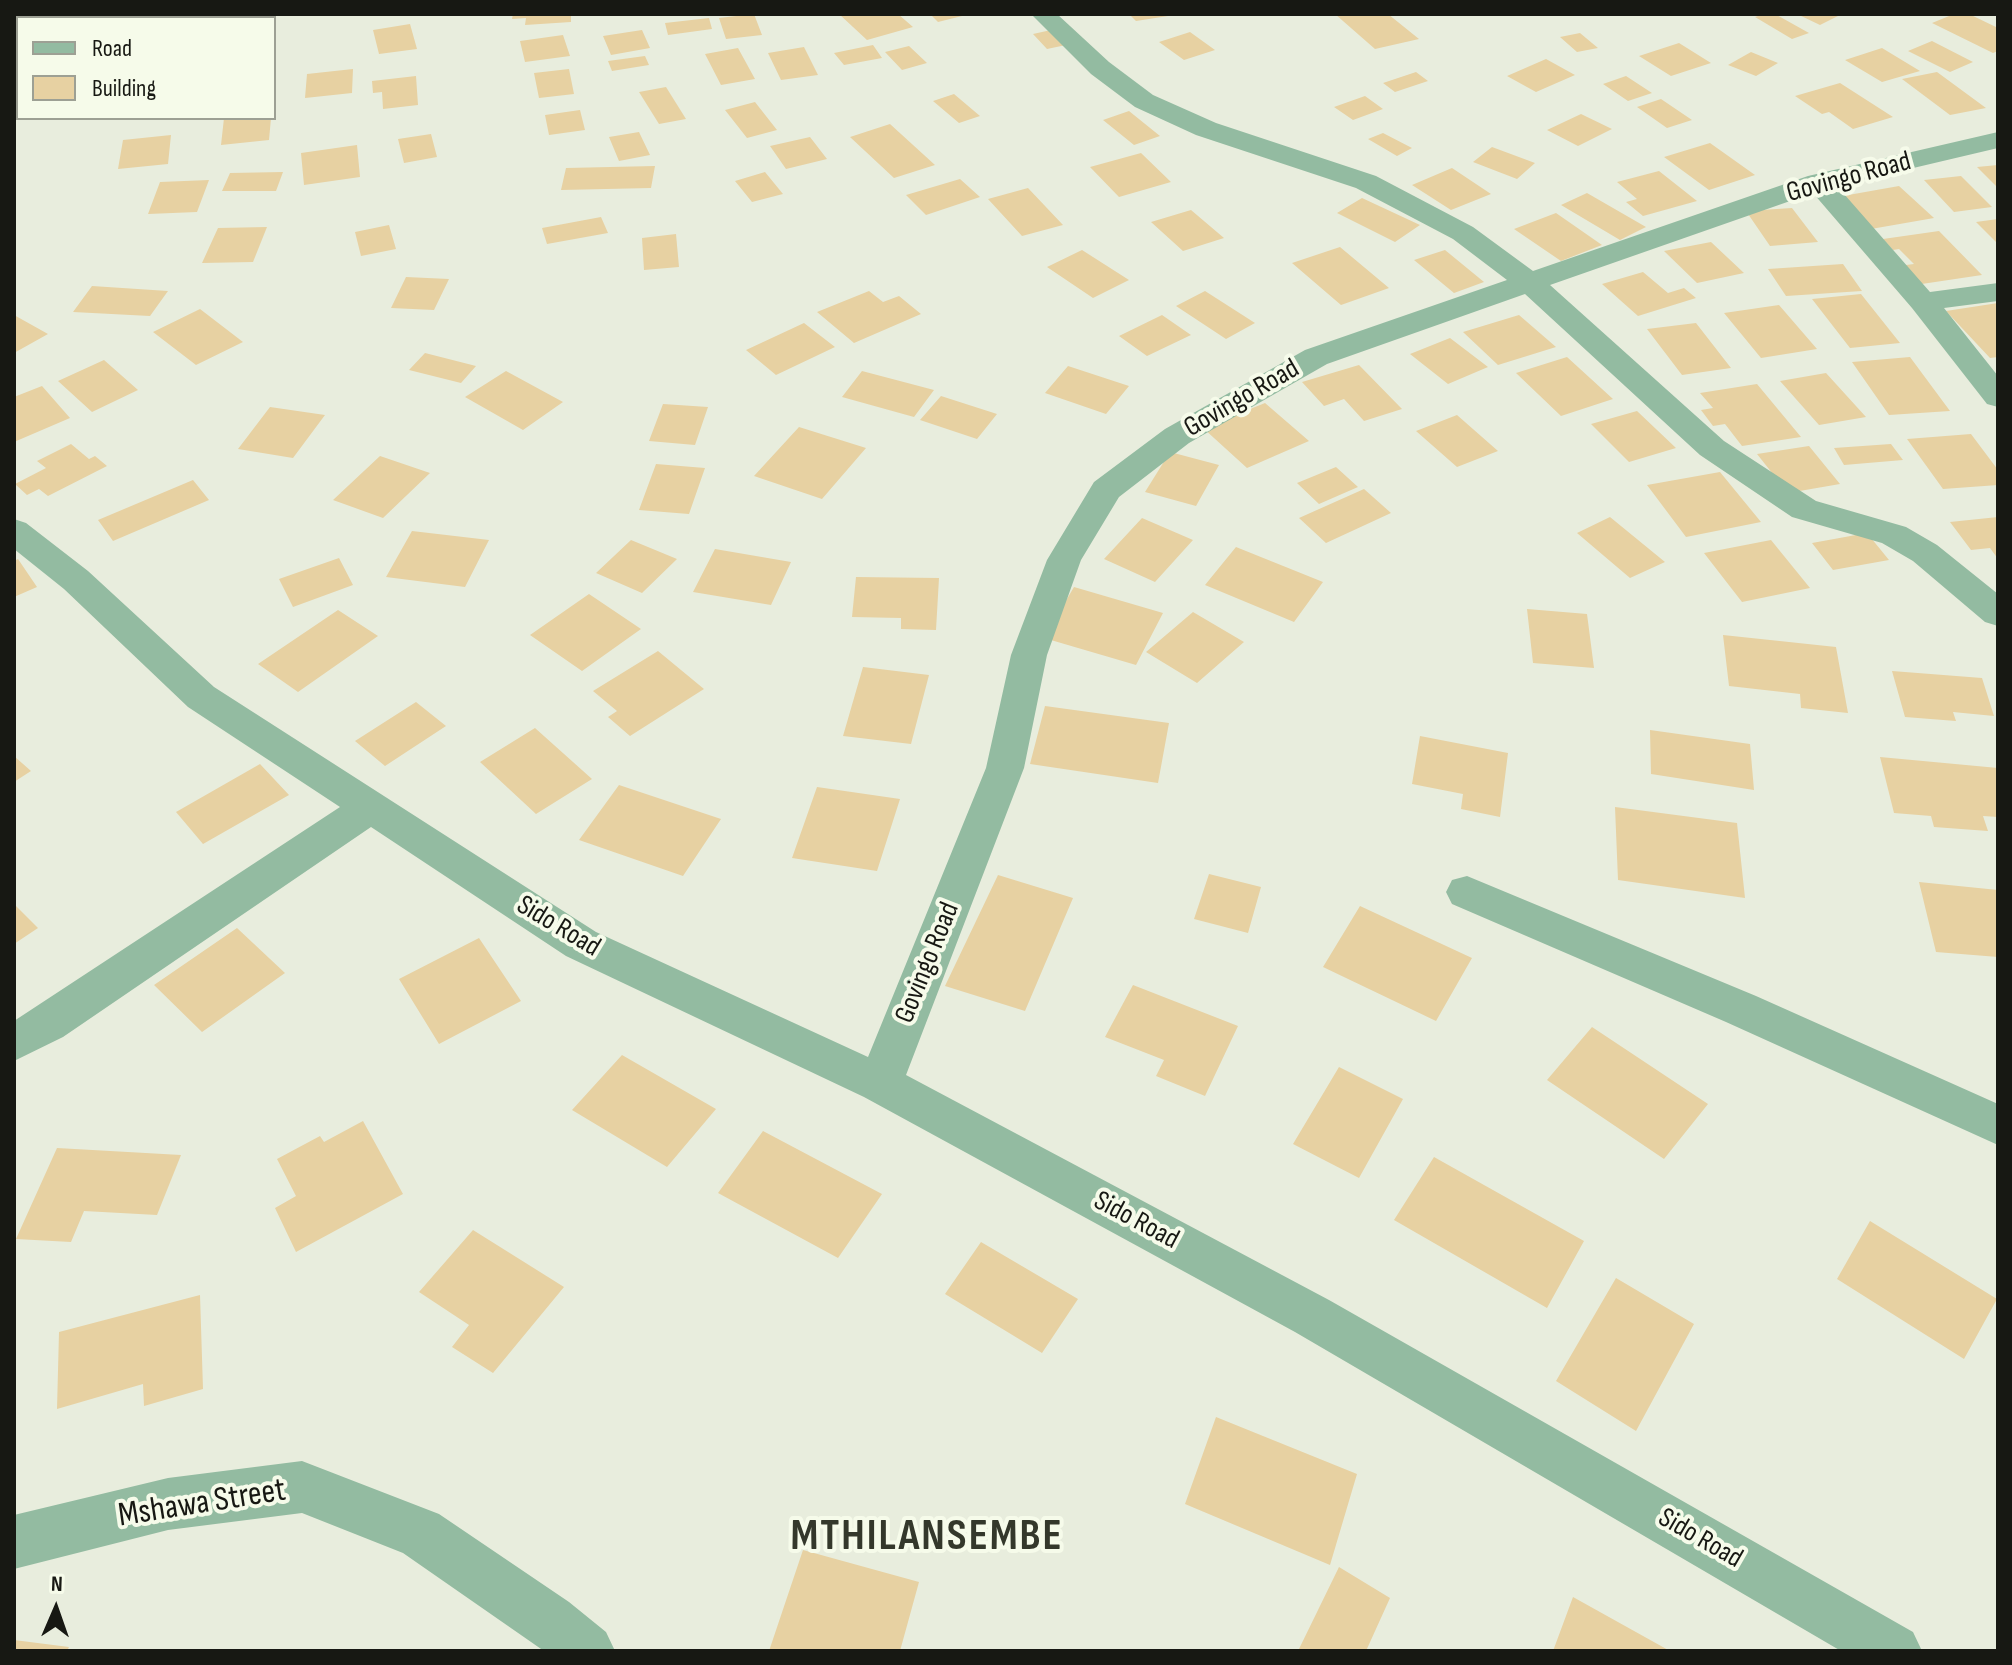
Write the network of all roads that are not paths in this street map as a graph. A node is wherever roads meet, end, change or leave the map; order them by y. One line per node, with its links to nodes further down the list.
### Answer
1 (1043, 14): 4 (street)
2 (1998, 140): 3 (street, Govingo Road)
3 (1818, 182): 4 (street, Govingo Road); 6 (street)
4 (1530, 283): 9 (street); 13 (street, Govingo Road)
5 (1998, 292): 6 (street)
6 (1923, 302): 7 (street)
7 (1998, 397)
8 (14, 531): 10 (street, Sido Road)
9 (1998, 613)
10 (369, 808): 12 (street); 13 (street, Sido Road)
11 (1467, 892): 14 (street)
12 (14, 1042)
13 (880, 1083): 17 (street, Sido Road)
14 (1998, 1125)
15 (14, 1542): 16 (street, Mshawa Street)
16 (587, 1651)
17 (1894, 1651)

